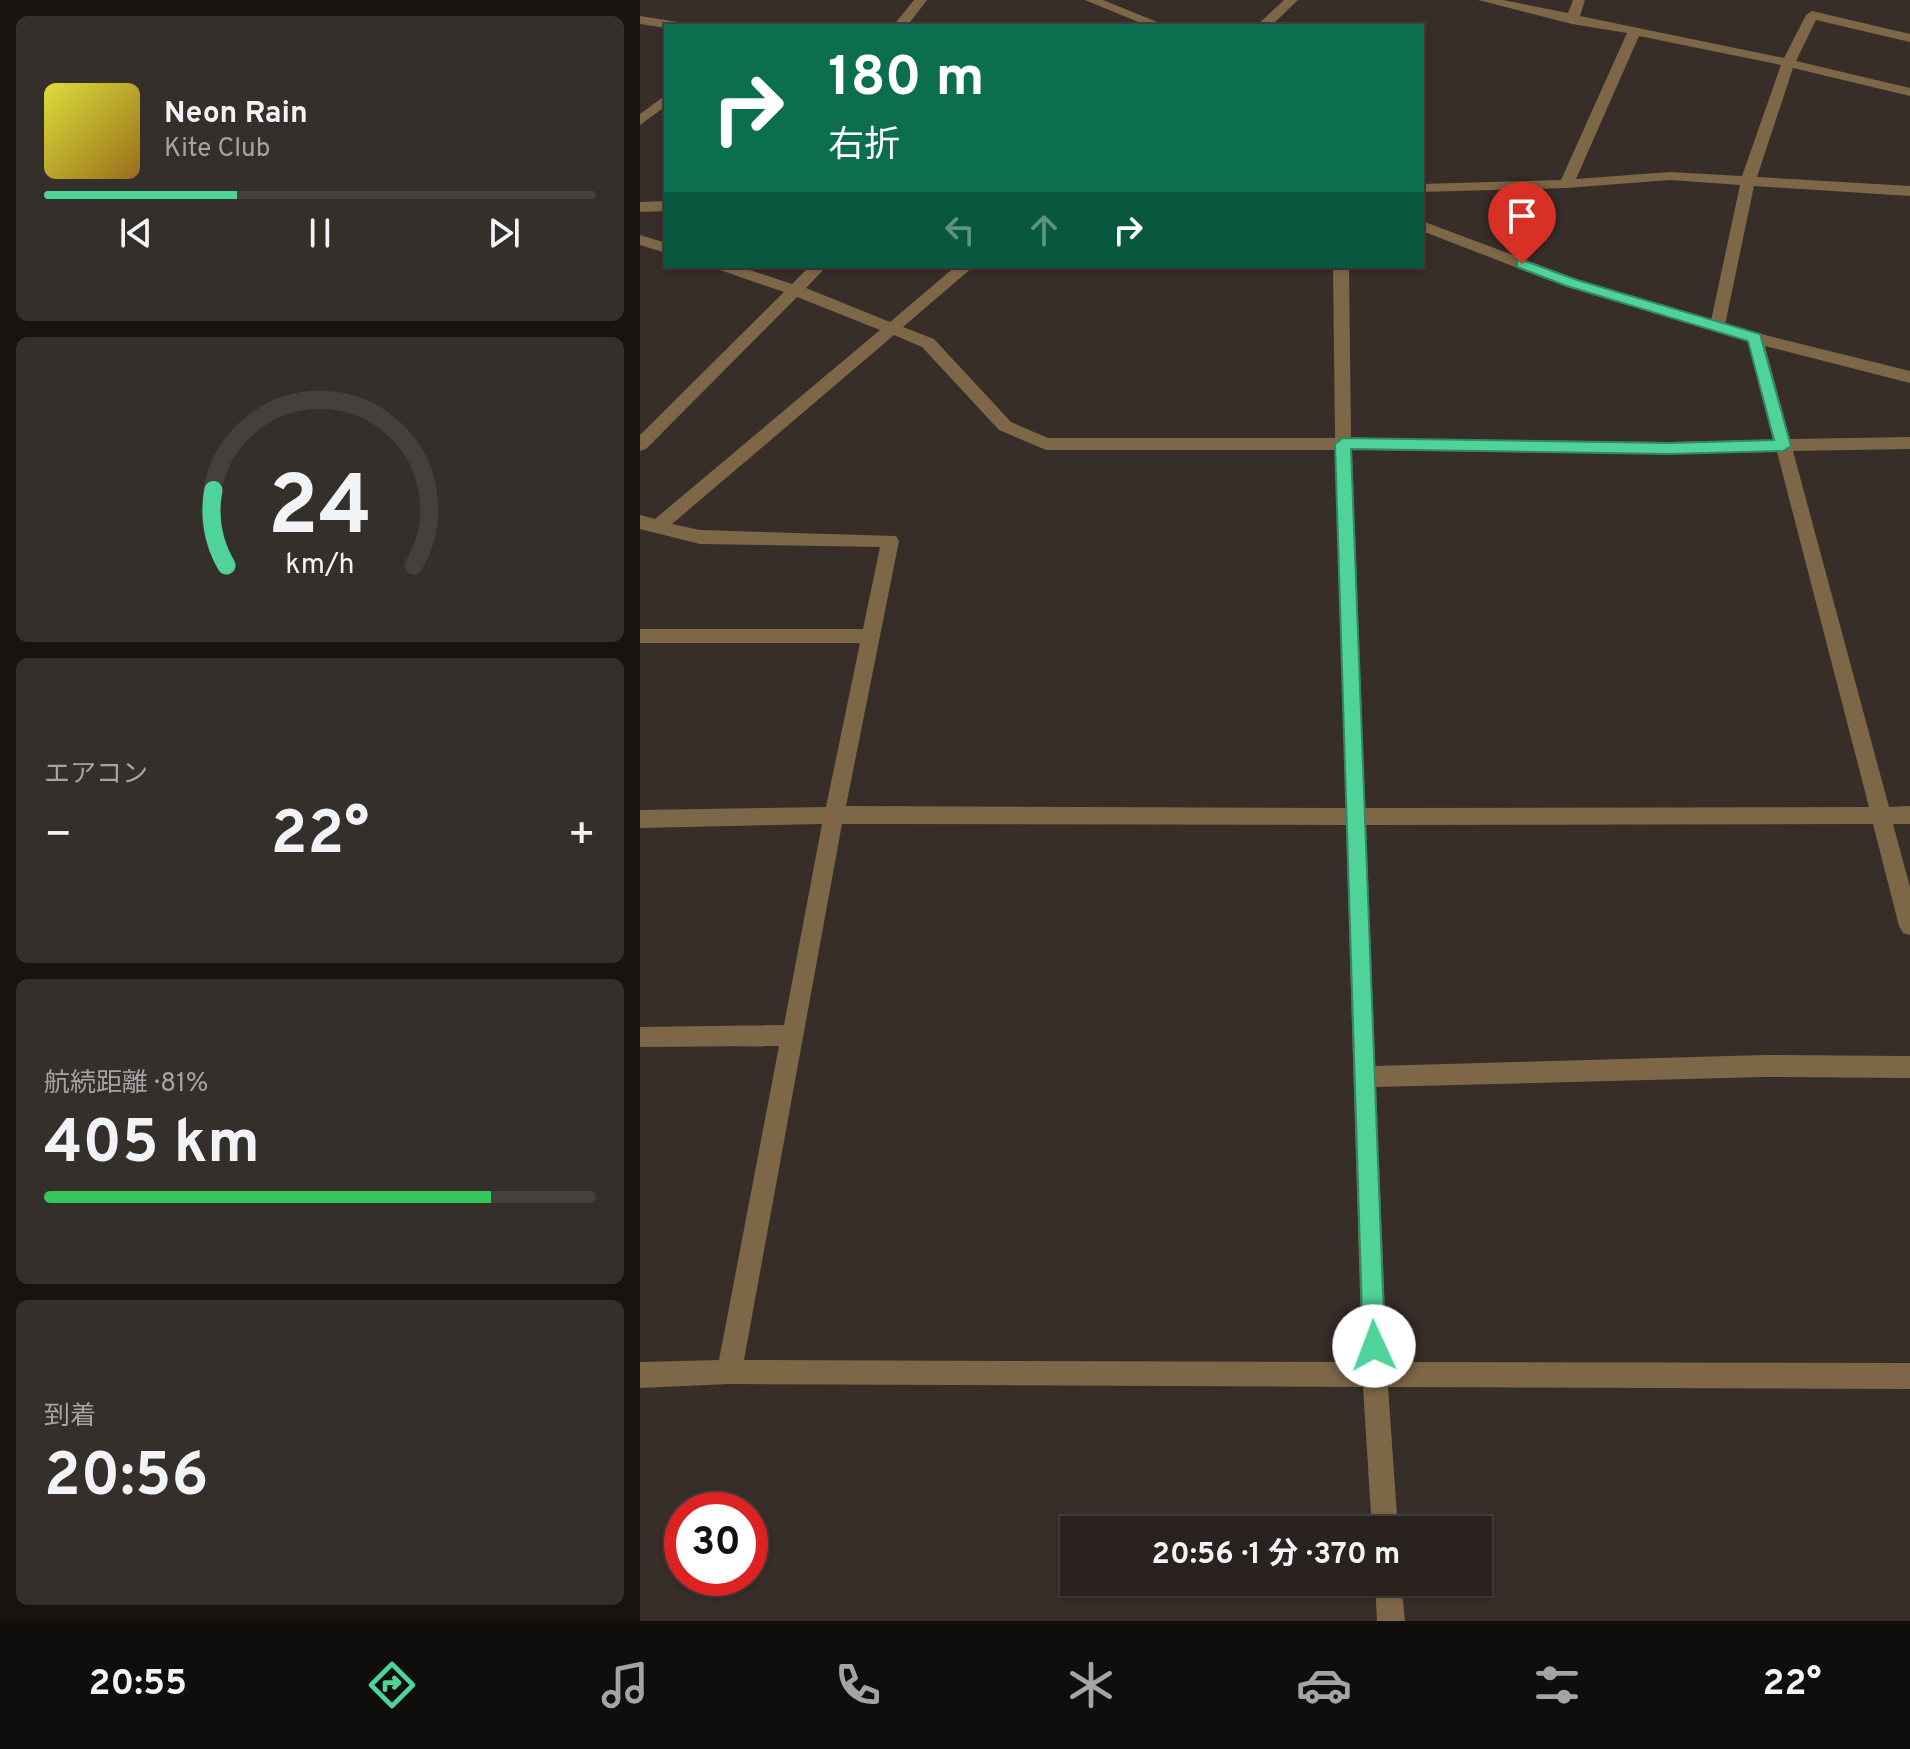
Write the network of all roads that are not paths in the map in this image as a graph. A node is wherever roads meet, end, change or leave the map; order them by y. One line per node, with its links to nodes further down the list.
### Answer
1 (921, 0): 9 (street)
2 (1091, 0): 10 (street)
3 (1292, 0): 11 (street)
4 (1484, 0): 7 (street)
5 (1579, 0): 7 (street)
6 (640, 20): 8 (street)
7 (1572, 20): 12 (street)
8 (665, 24)
9 (902, 24)
10 (1155, 24)
11 (1265, 24)
12 (1634, 33): 14 (street); 19 (street)
13 (1910, 38): 14 (street)
14 (1786, 62): 15 (street); 18 (street)
15 (1910, 92)
16 (664, 101): 17 (street)
17 (640, 121)
18 (1745, 181): 19 (street); 21 (street); 33 (street)
19 (1566, 184): 20 (street)
20 (1424, 188)
21 (1910, 191)
22 (664, 206): 23 (street)
23 (640, 207)
24 (1424, 227): 33 (street)
25 (640, 240): 26 (street)
26 (664, 247)
27 (728, 268): 31 (street)
28 (817, 268): 31 (street)
29 (964, 268): 32 (street)
30 (1341, 268): 37 (street)
31 (793, 289): 32 (street); 38 (street)
32 (893, 328): 37 (street); 40 (street)
33 (1717, 328): 34 (street)
34 (1755, 338): 35 (street); 39 (street)
35 (1910, 377)
36 (1910, 443): 39 (street)
37 (1343, 444): 39 (street); 46 (street)
38 (640, 445)
39 (1783, 446): 43 (street)
40 (649, 524): 42 (street)
41 (640, 636): 42 (street)
42 (870, 636): 44 (street)
43 (1880, 814): 45 (street); 46 (street); 48 (street)
44 (834, 815): 46 (street); 47 (street); 49 (street)
45 (1910, 815)
46 (1356, 817): 52 (street)
47 (640, 819)
48 (1910, 926)
49 (794, 1035): 50 (street); 53 (street)
50 (640, 1037)
51 (1910, 1067): 52 (street)
52 (1365, 1077): 55 (street)
53 (729, 1372): 54 (street); 55 (street)
54 (640, 1375)
55 (1375, 1376): 56 (street); 57 (street)
56 (1910, 1376)
57 (1384, 1516)
58 (1389, 1596): 59 (street)
59 (1391, 1621)

